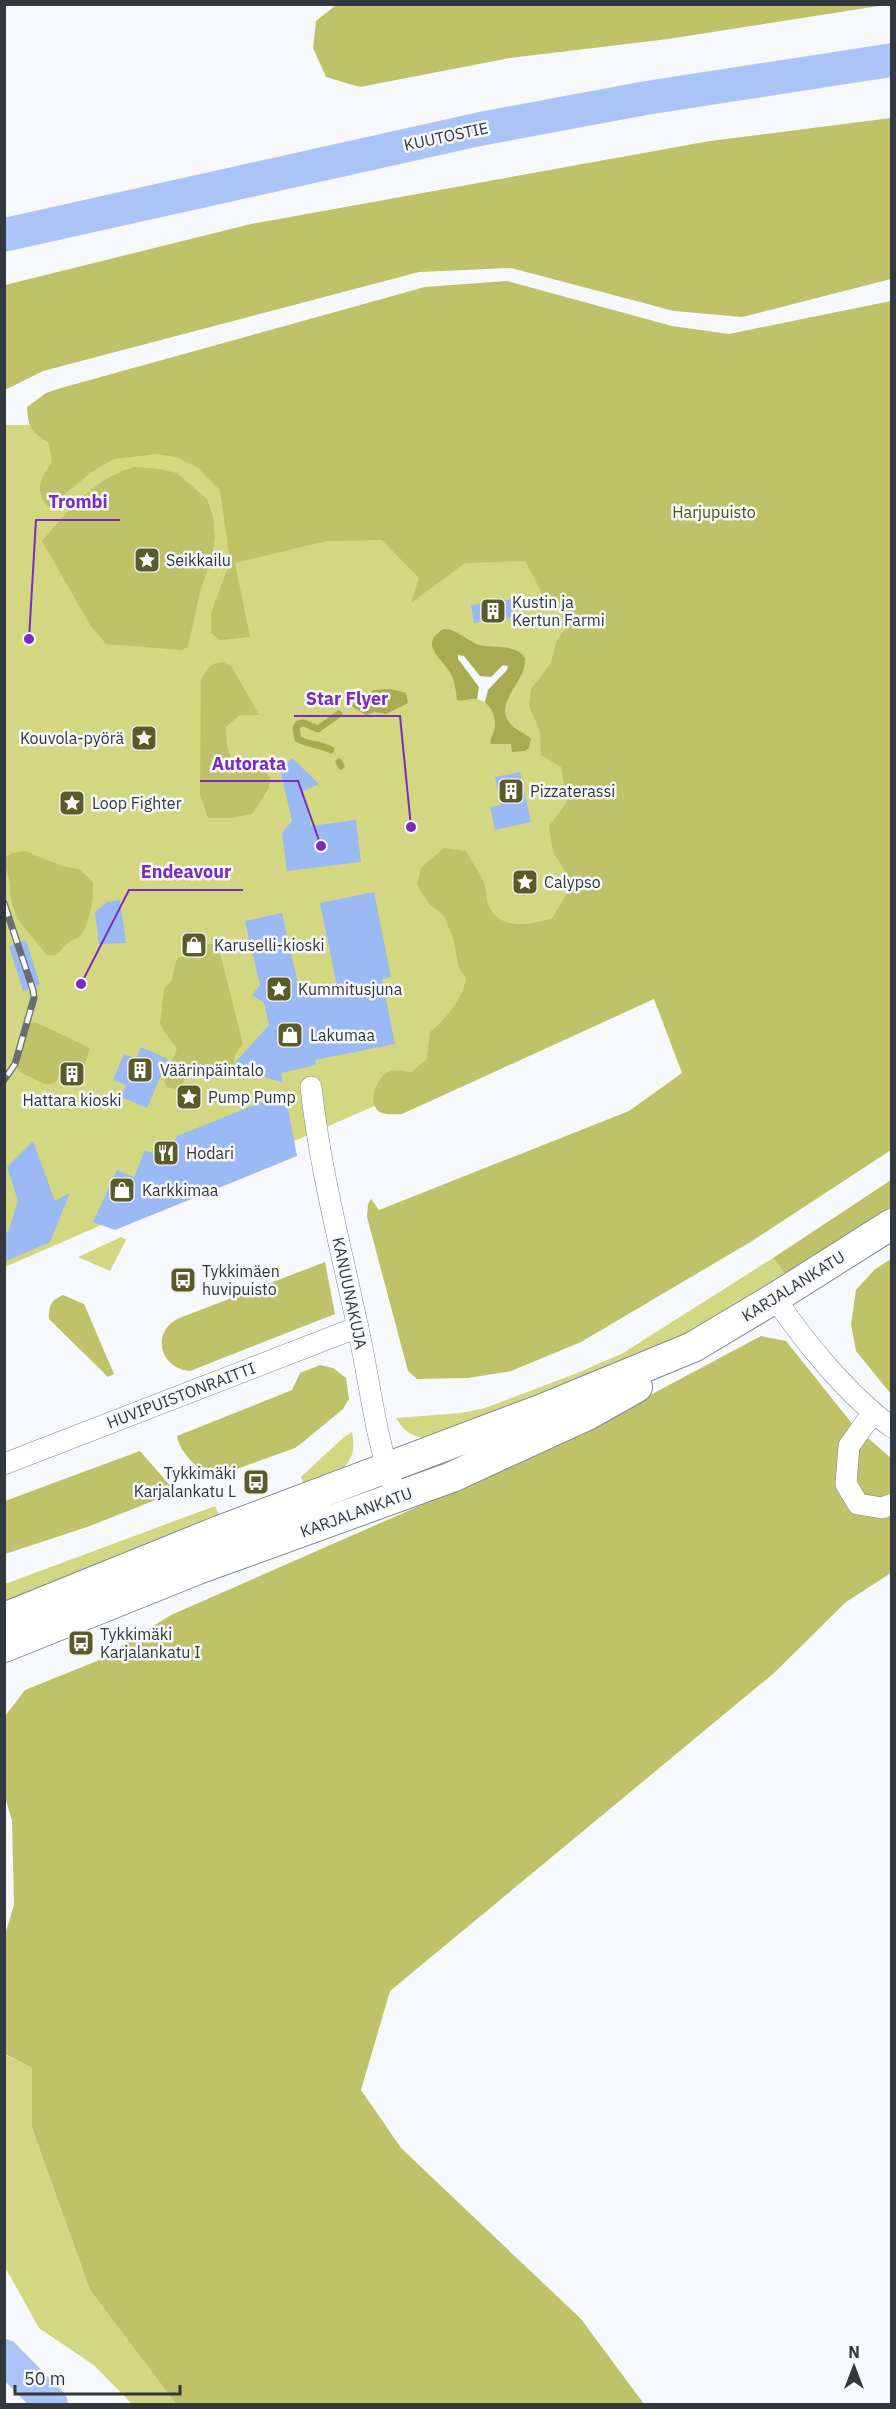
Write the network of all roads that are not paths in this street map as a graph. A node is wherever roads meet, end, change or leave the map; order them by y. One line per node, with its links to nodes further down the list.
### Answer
1 (891, 60): 2 (highway, KUUTOSTIE)
2 (4, 235)
3 (311, 1087): 6 (street, KANUUNAKUJA)
4 (891, 1224): 5 (main road, KARJALANKATU)
5 (774, 1298): 7 (main road, KARJALANKATU); 8 (street)
6 (358, 1327): 10 (street, HUVIPUISTONRAITTI); 11 (street, KANUUNAKUJA)
7 (693, 1347): 11 (main road, KARJALANKATU); 12 (main road, KARJALANKATU)
8 (872, 1414): 9 (street); 13 (street)
9 (891, 1427)
10 (4, 1464)
11 (387, 1468): 12 (street, KANUUNAKUJA); 14 (main road, KARJALANKATU)
12 (397, 1497): 15 (main road, KARJALANKATU)
13 (891, 1504)
14 (4, 1618)
15 (4, 1647)
16 (4, 2356): 17 (highway)
17 (51, 2404)

